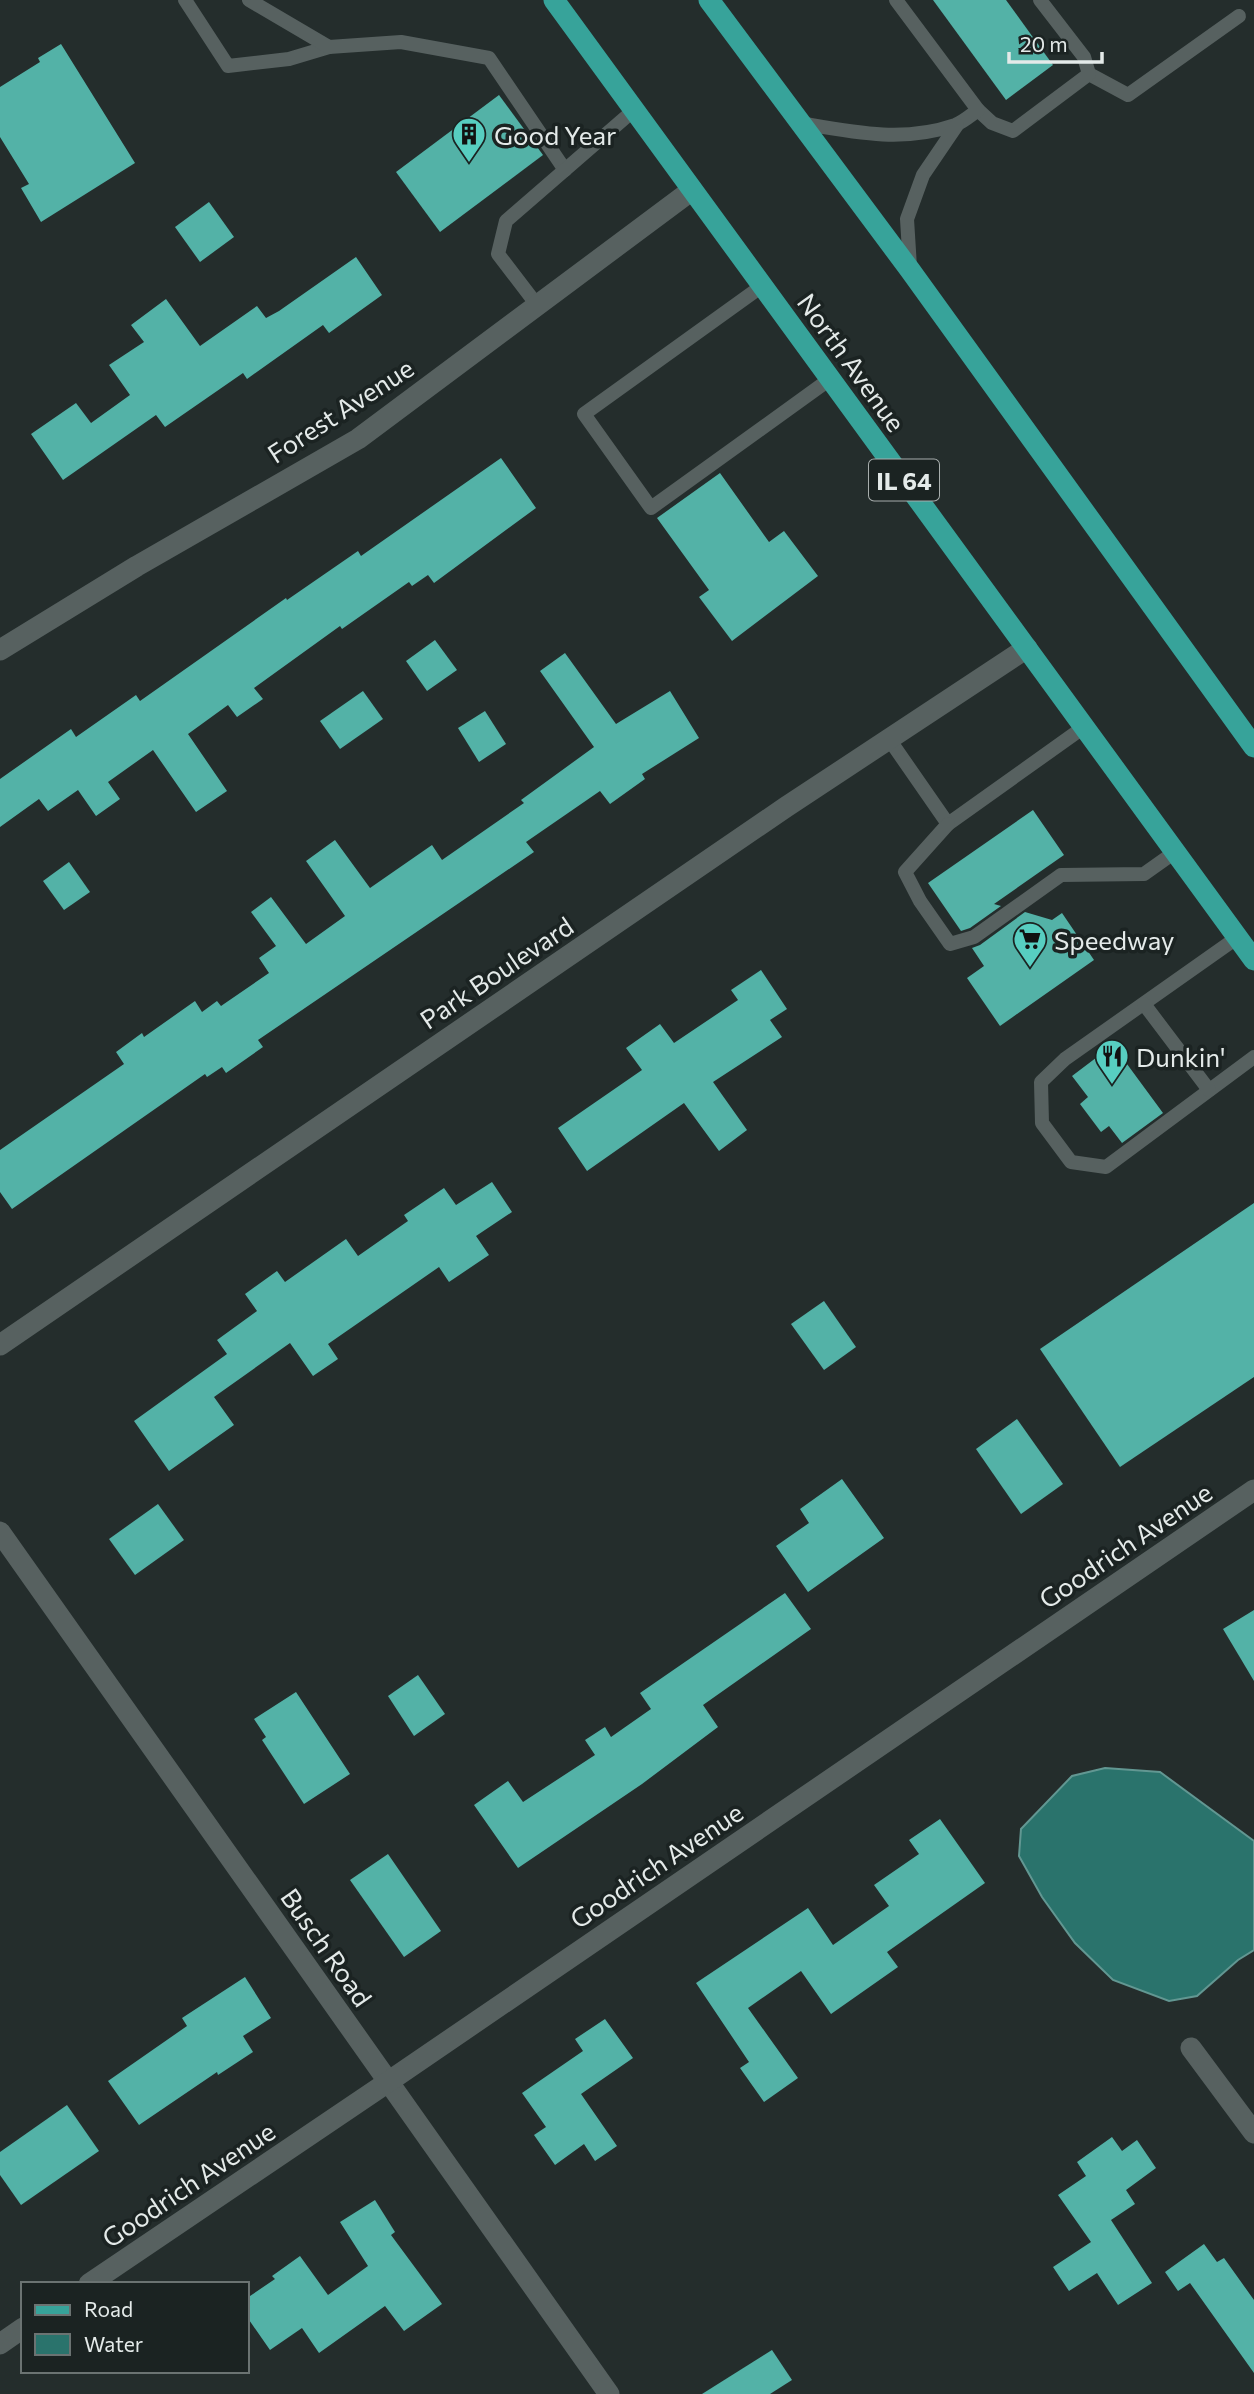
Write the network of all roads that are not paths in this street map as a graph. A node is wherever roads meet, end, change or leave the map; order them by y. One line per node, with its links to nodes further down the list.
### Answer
1 (185, 0): 9 (lane)
2 (249, 0): 9 (lane)
3 (554, 0): 12 (main road, North Avenue / IL 64)
4 (709, 0): 10 (main road)
5 (715, 0): 10 (main road)
6 (895, 0): 13 (lane)
7 (1040, 0): 11 (lane)
8 (1239, 16): 11 (lane)
9 (329, 47): 16 (lane)
10 (749, 54): 14 (main road)
11 (1089, 74): 13 (lane)
12 (634, 110): 16 (lane); 17 (main road, North Avenue / IL 64)
13 (978, 110): 15 (lane)
14 (800, 122): 15 (lane); 18 (main road)
15 (957, 125): 18 (lane)
16 (565, 170): 20 (lane)
17 (692, 190): 19 (main road, North Avenue / IL 64); 20 (street, Forest Avenue)
18 (910, 270): 26 (main road)
19 (762, 286): 21 (main road, North Avenue / IL 64); 21 (lane)
20 (537, 305): 23 (street, Forest Avenue)
21 (830, 379): 22 (main road, North Avenue / IL 64)
22 (1027, 648): 24 (main road, North Avenue / IL 64); 25 (street, Park Boulevard)
23 (0, 650)
24 (1084, 727): 27 (lane); 28 (main road, North Avenue / IL 64)
25 (889, 739): 27 (lane); 34 (street, Park Boulevard)
26 (1254, 747)
27 (948, 824): 28 (lane)
28 (1175, 852): 29 (main road, North Avenue / IL 64)
29 (1238, 937): 30 (main road, North Avenue / IL 64); 31 (lane)
30 (1254, 960)
31 (1144, 1004): 33 (lane); 33 (lane)
32 (1254, 1057): 33 (lane)
33 (1209, 1090)
34 (0, 1345)
35 (1254, 1490): 38 (street, Goodrich Avenue)
36 (0, 1532): 38 (street, Busch Road)
37 (1191, 2048): 39 (street)
38 (388, 2082): 40 (street, Goodrich Avenue); 43 (street, Busch Road)
39 (1254, 2133)
40 (92, 2282)
41 (21, 2329): 42 (street)
42 (0, 2344)
43 (609, 2394)

